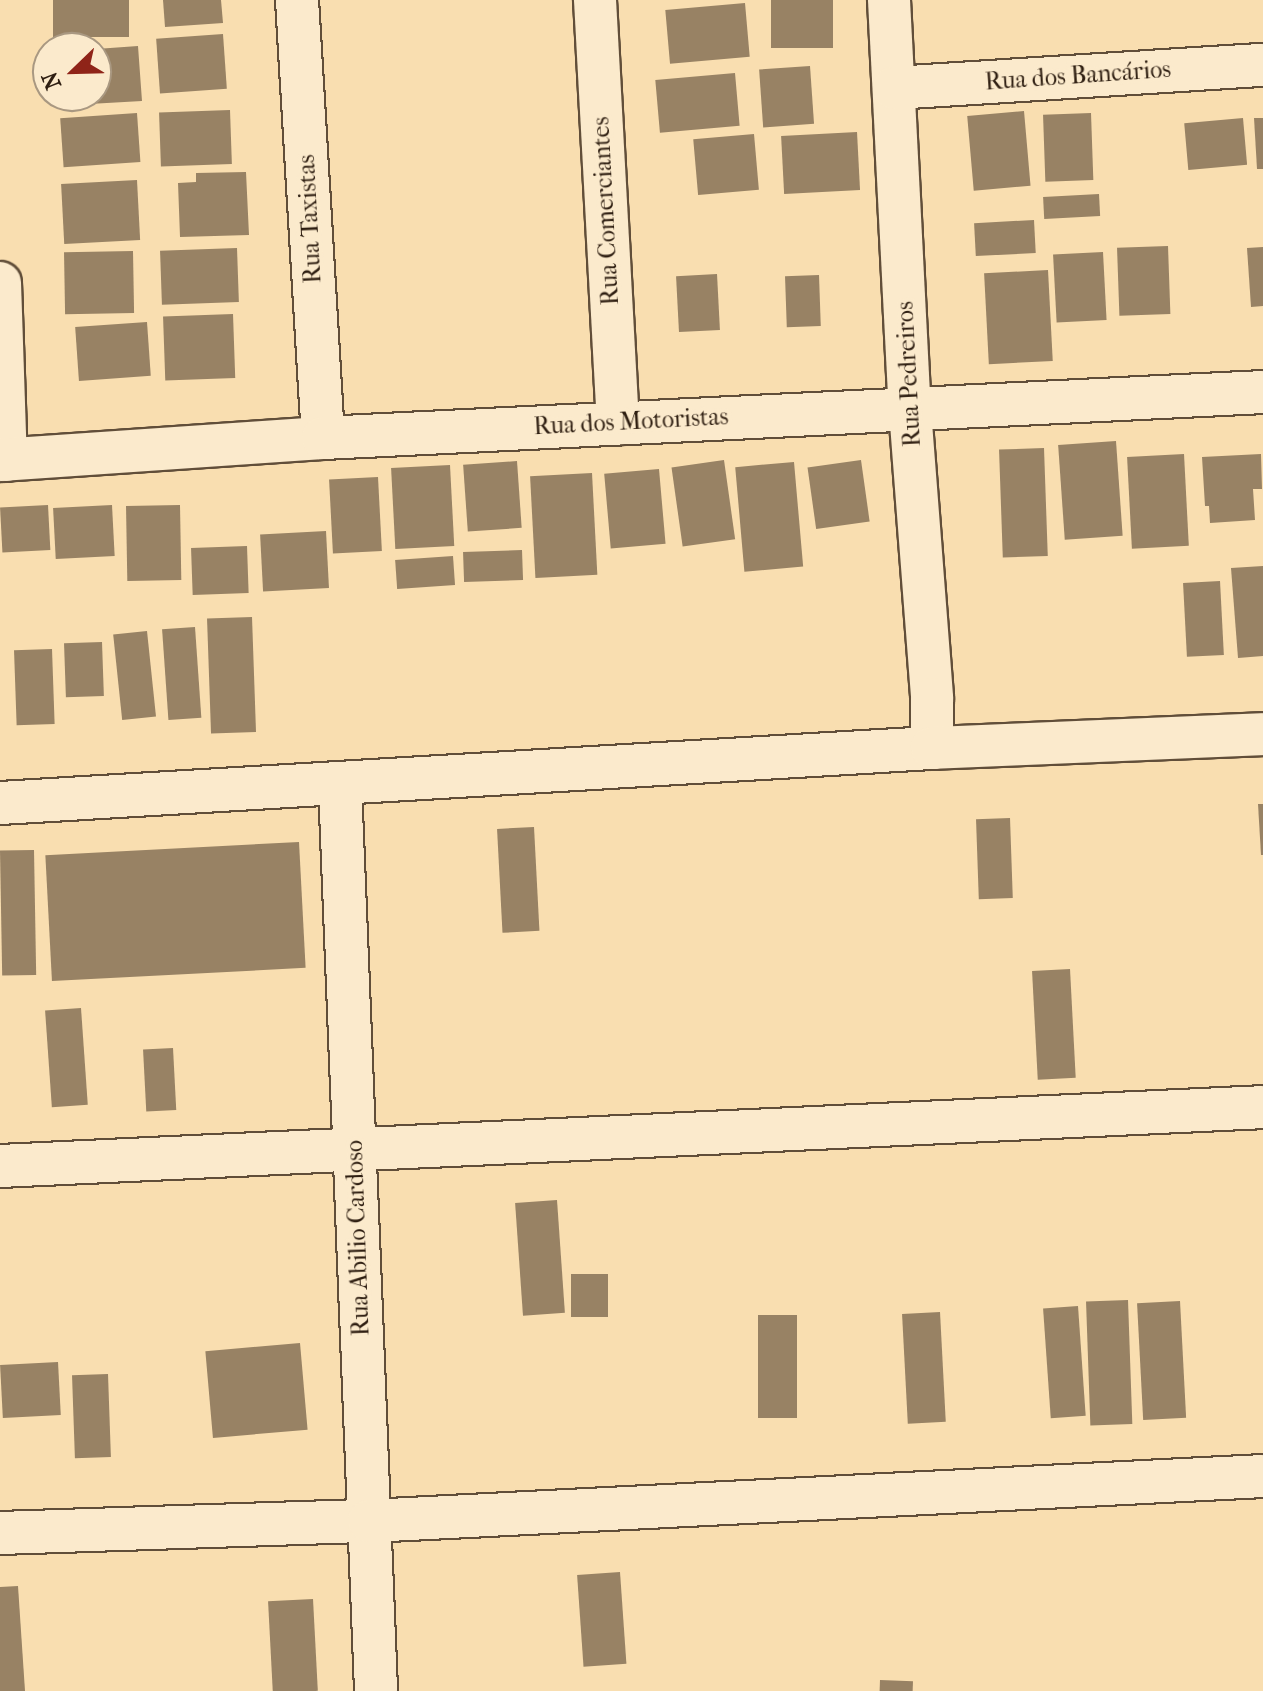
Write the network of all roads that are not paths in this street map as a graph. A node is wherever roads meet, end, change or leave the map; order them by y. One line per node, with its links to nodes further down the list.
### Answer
1 (297, 0): 10 (street, Rua Taxistas)
2 (595, 0): 9 (street, Rua Comerciantes)
3 (889, 0): 5 (street, Rua Pedreiros)
4 (1263, 65): 5 (street, Rua dos Bancários)
5 (894, 88): 8 (street, Rua Pedreiros)
6 (0, 283): 11 (street)
7 (1263, 392): 8 (street, Rua dos Motoristas)
8 (910, 410): 9 (street, Rua dos Motoristas); 13 (street, Rua Pedreiros)
9 (618, 423): 10 (street, Rua dos Motoristas)
10 (323, 438): 11 (street, Rua dos Motoristas)
11 (3, 460)
12 (1263, 734): 13 (street)
13 (932, 748): 14 (street)
14 (340, 785): 15 (street); 17 (street, Rua Abilio Cardoso)
15 (0, 803)
16 (1263, 1107): 17 (street)
17 (354, 1152): 18 (street); 20 (street, Rua Abilio Cardoso)
18 (0, 1166)
19 (1263, 1476): 20 (street)
20 (369, 1521): 21 (street); 22 (street, Rua Abilio Cardoso)
21 (0, 1533)
22 (376, 1691)

